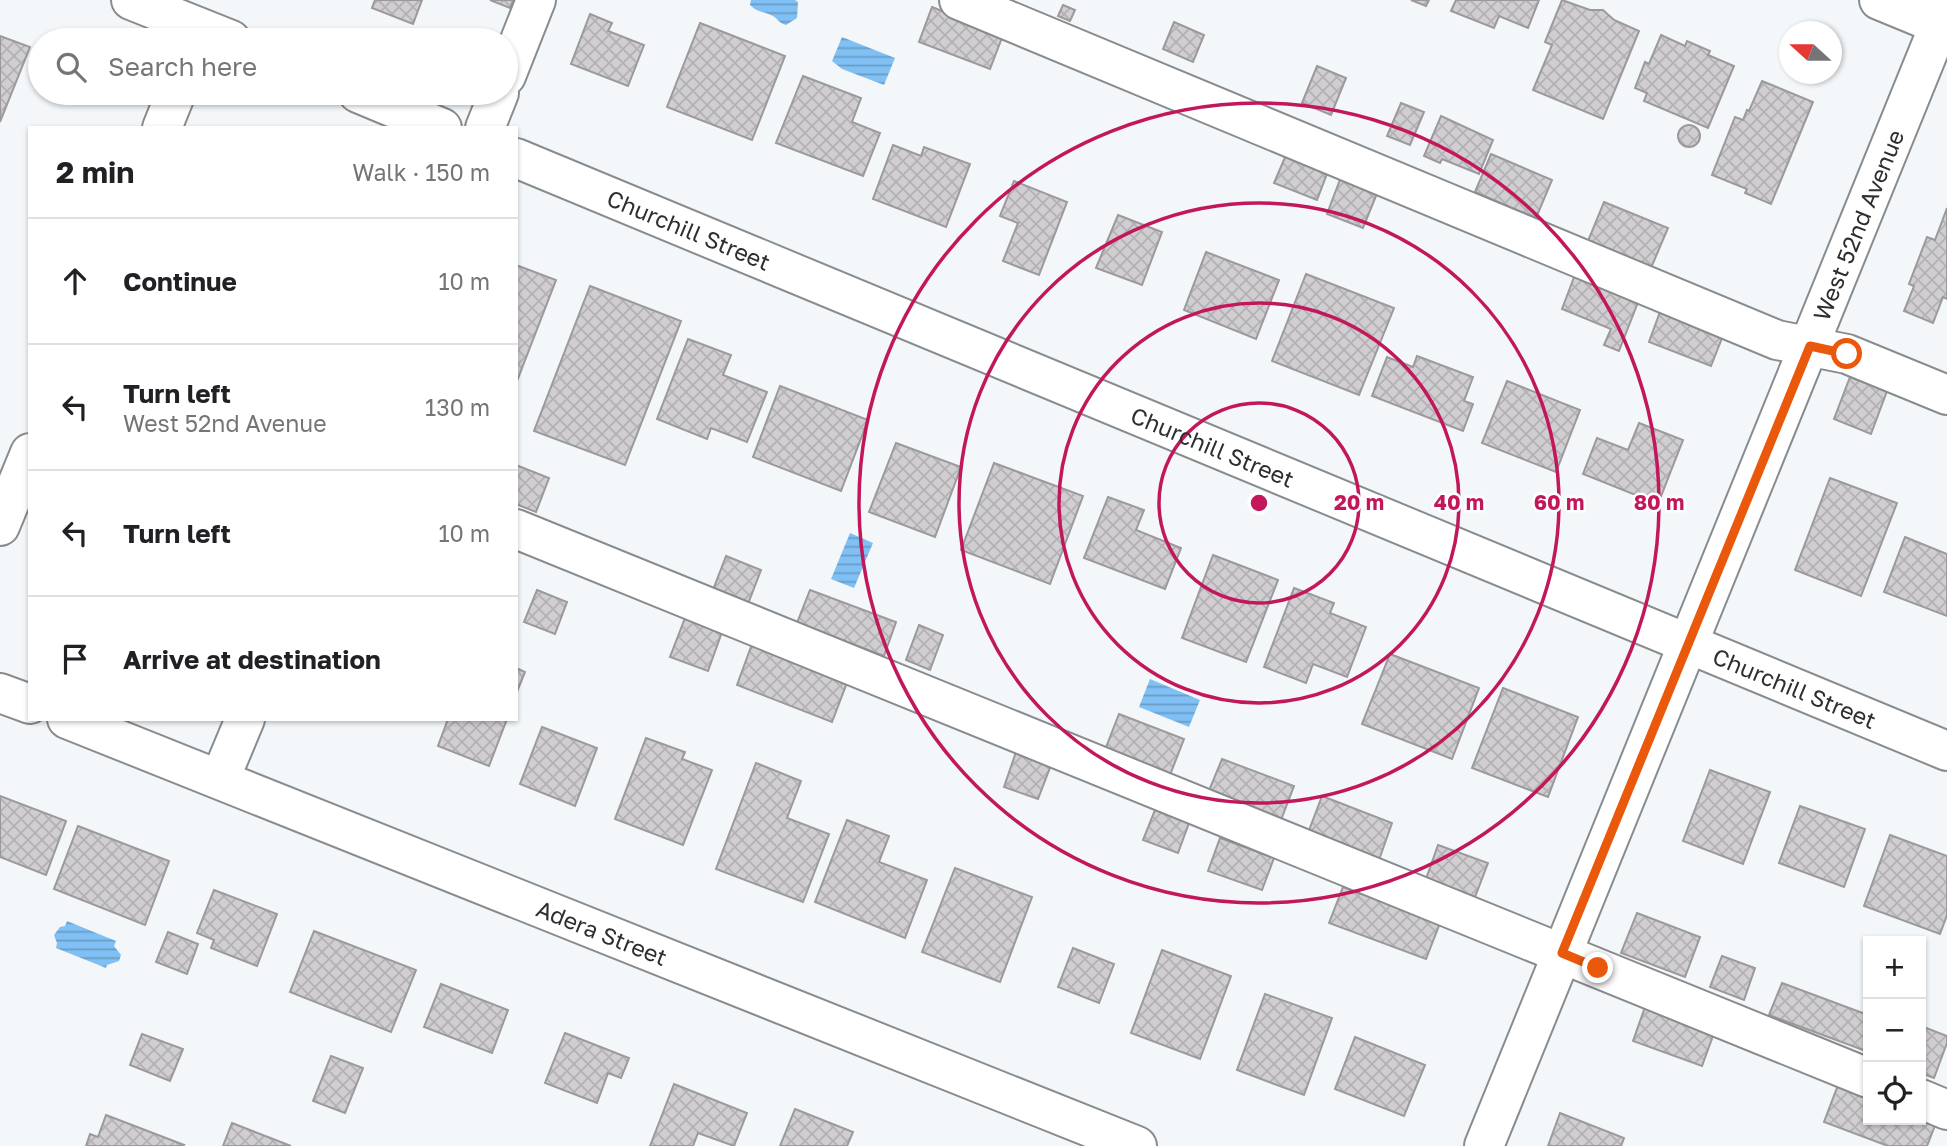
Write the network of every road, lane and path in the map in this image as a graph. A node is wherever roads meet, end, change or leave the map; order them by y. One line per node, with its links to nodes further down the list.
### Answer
1 (131, 0): 6 (main road)
2 (537, 0): 7 (main road)
3 (959, 0): 15 (main road)
4 (1880, 0): 5 (main road)
5 (1944, 20): 15 (main road, West 52nd Avenue)
6 (211, 27)
7 (518, 47)
8 (171, 105): 11 (main road)
9 (387, 105): 12 (main road)
10 (494, 105): 13 (main road)
11 (163, 126)
12 (437, 126)
13 (486, 126)
14 (518, 159): 20 (main road, Churchill Street)
15 (1810, 346): 16 (main road); 20 (main road, West 52nd Avenue)
16 (1947, 395)
17 (28, 458): 18 (main road)
18 (0, 527)
19 (518, 530): 27 (main road)
20 (1688, 643): 25 (main road, Churchill Street); 27 (main road, West 52nd Avenue)
21 (0, 693): 22 (main road)
22 (28, 704)
23 (72, 721): 26 (main road, Adera Street)
24 (244, 721): 26 (main road)
25 (1947, 751)
26 (220, 779): 31 (main road, Adera Street)
27 (1562, 953): 28 (main road); 32 (main road, West 52nd Avenue)
28 (1863, 1076)
29 (1926, 1101): 30 (main road)
30 (1947, 1110)
31 (1137, 1146)
32 (1484, 1146)

